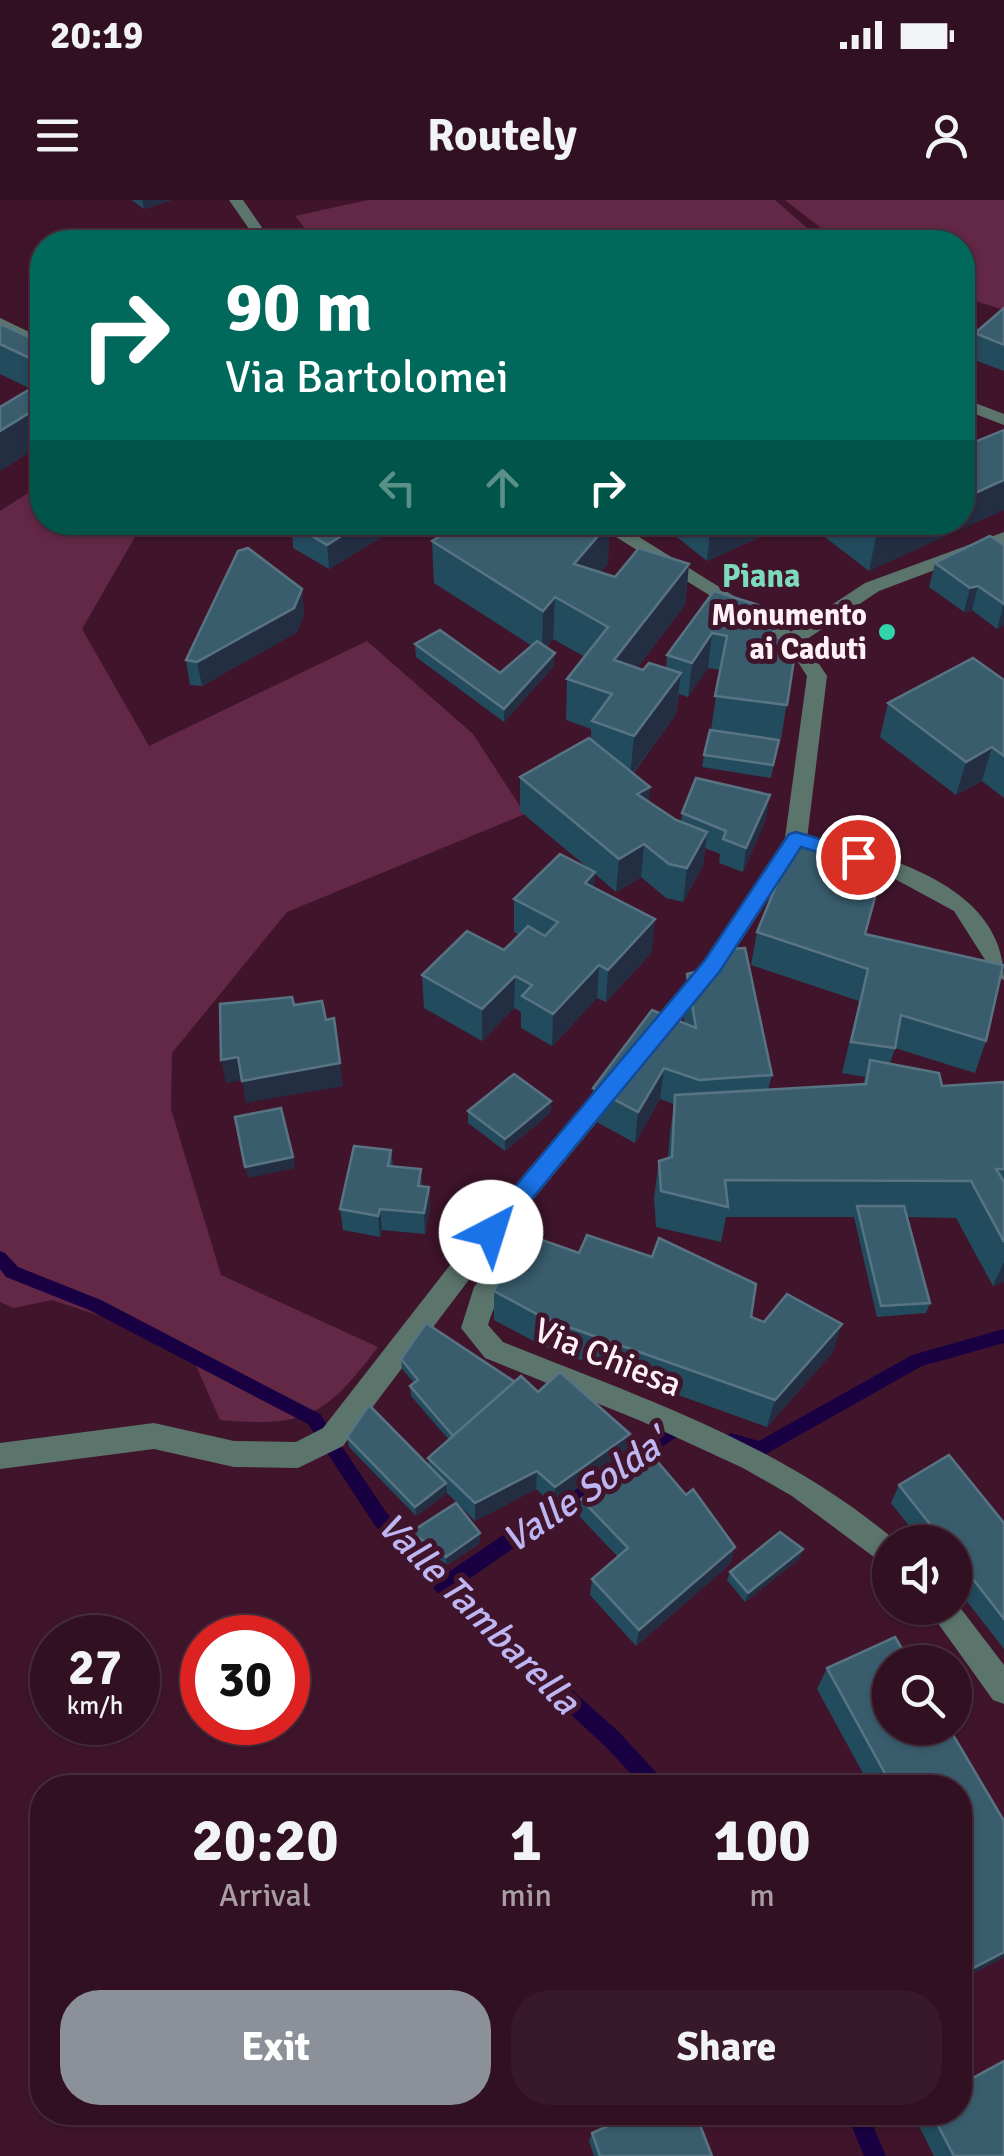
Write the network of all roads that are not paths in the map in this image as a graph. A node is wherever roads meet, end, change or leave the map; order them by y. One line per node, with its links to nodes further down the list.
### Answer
1 (236, 200): 2 (street)
2 (257, 230)
3 (0, 322): 4 (street)
4 (30, 338)
5 (975, 408): 6 (street)
6 (1004, 420)
7 (621, 535): 9 (street)
8 (1004, 538): 9 (street)
9 (793, 639): 10 (street)
10 (815, 844): 11 (street); 12 (street)
11 (1004, 971)
12 (491, 1232): 13 (street); 14 (street, Via Chiesa)
13 (0, 1456)
14 (872, 1537)
15 (955, 1625): 16 (street)
16 (1004, 1689)

